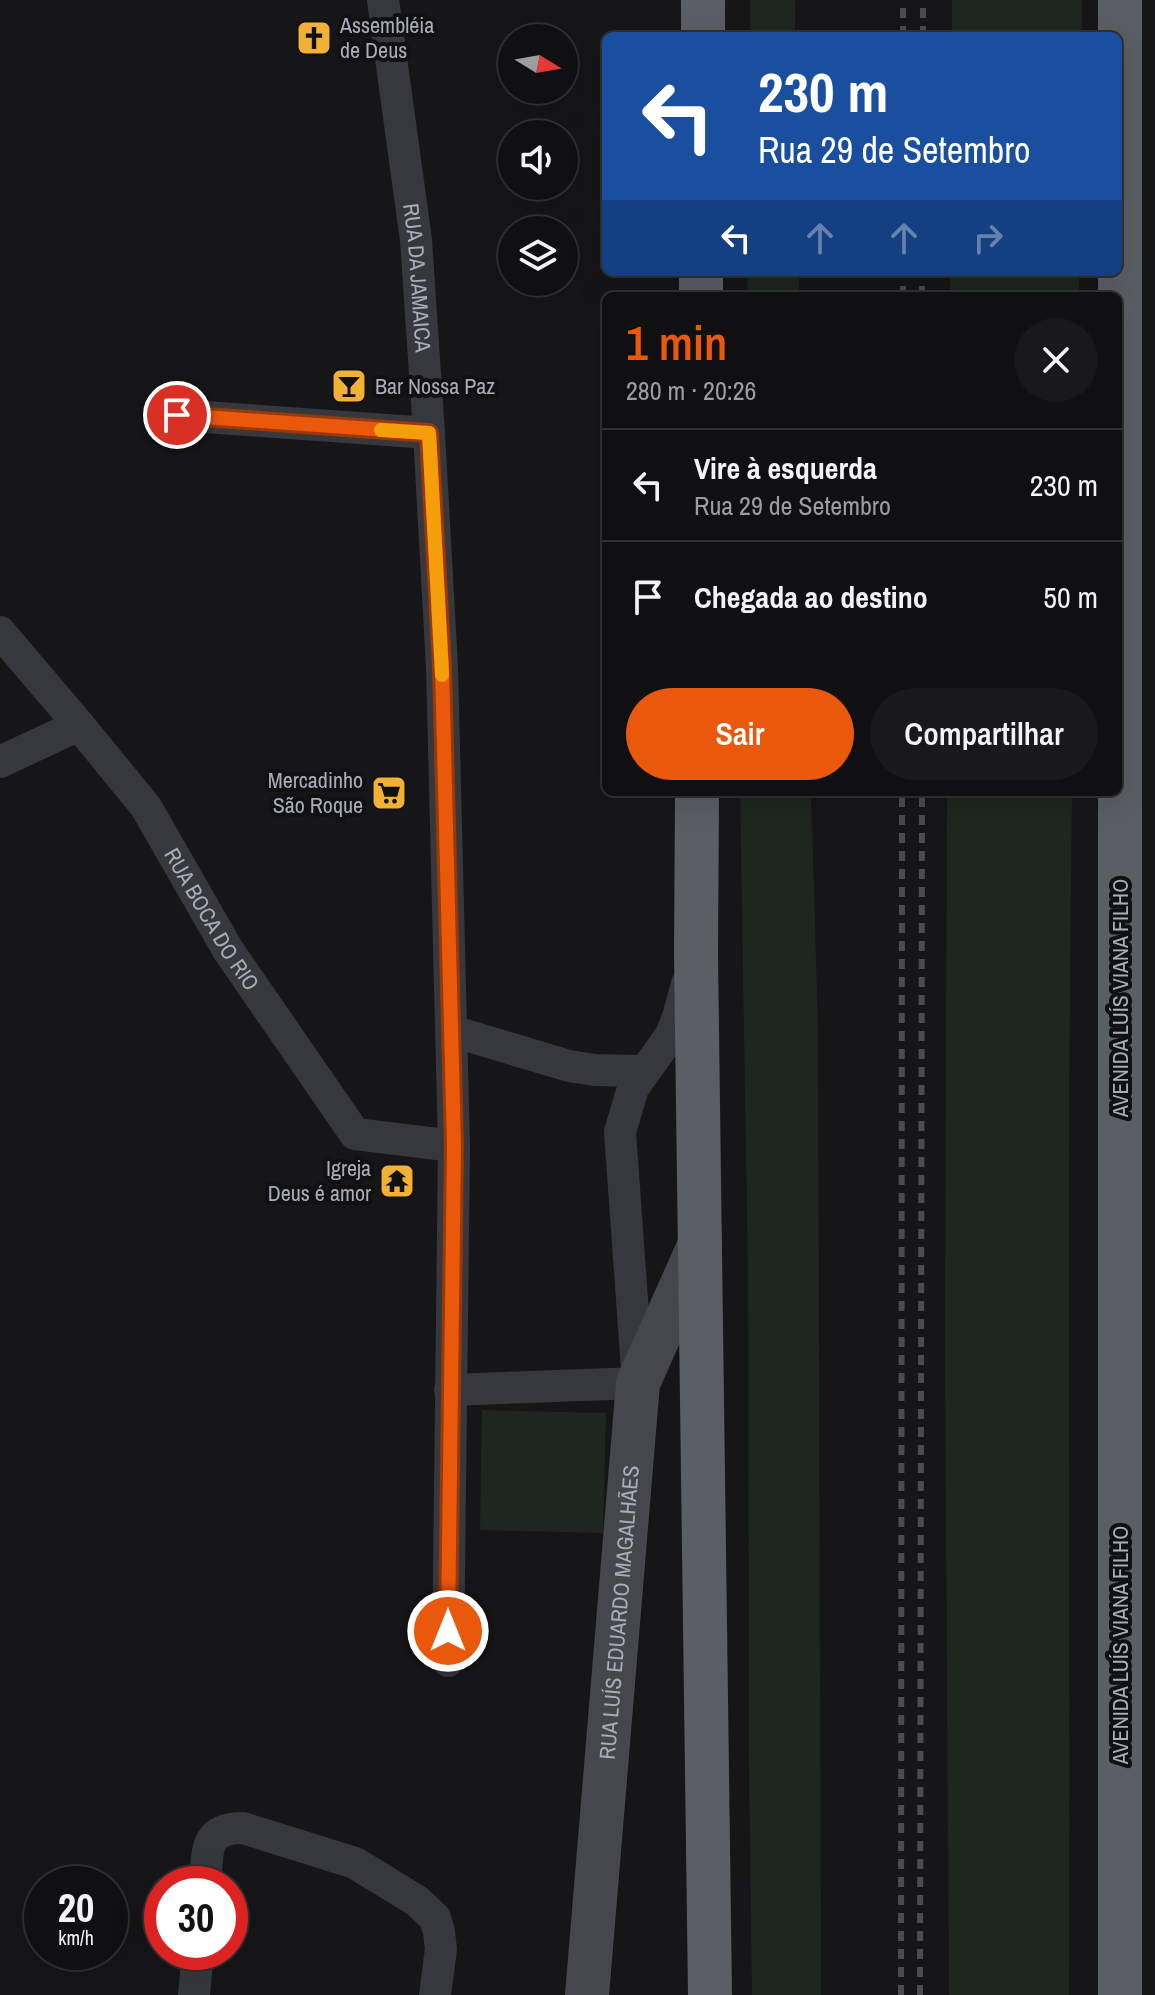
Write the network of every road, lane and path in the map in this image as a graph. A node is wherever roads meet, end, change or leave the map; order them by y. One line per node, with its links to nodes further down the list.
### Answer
1 (383, 0): 7 (street, RUA DA JAMAICA)
2 (703, 0): 4 (highway)
3 (1120, 0): 5 (highway, AVENIDA LUÍS VIANA FILHO)
4 (703, 32)
5 (1120, 32)
6 (177, 415): 7 (street)
7 (429, 433): 14 (street, RUA DA JAMAICA)
8 (0, 632): 9 (street, RUA BOCA DO RIO)
9 (79, 725): 10 (street); 16 (street, RUA BOCA DO RIO)
10 (0, 762)
11 (697, 796): 13 (highway)
12 (1120, 796): 27 (highway, AVENIDA LUÍS VIANA FILHO)
13 (696, 955): 15 (street); 17 (highway)
14 (452, 1031): 15 (street); 16 (street, RUA DA JAMAICA)
15 (643, 1071): 18 (street)
16 (454, 1146): 19 (street, RUA DA JAMAICA)
17 (700, 1244): 18 (main road, RUA LUÍS EDUARDO MAGALHÃES); 26 (highway)
18 (638, 1383): 19 (street); 25 (main road, RUA LUÍS EDUARDO MAGALHÃES)
19 (450, 1390): 20 (street, RUA DA JAMAICA)
20 (448, 1661)
21 (207, 1866): 24 (street)
22 (196, 1970): 23 (street)
23 (194, 1995)
24 (435, 1995)
25 (587, 1995)
26 (710, 1995)
27 (1120, 1995)

